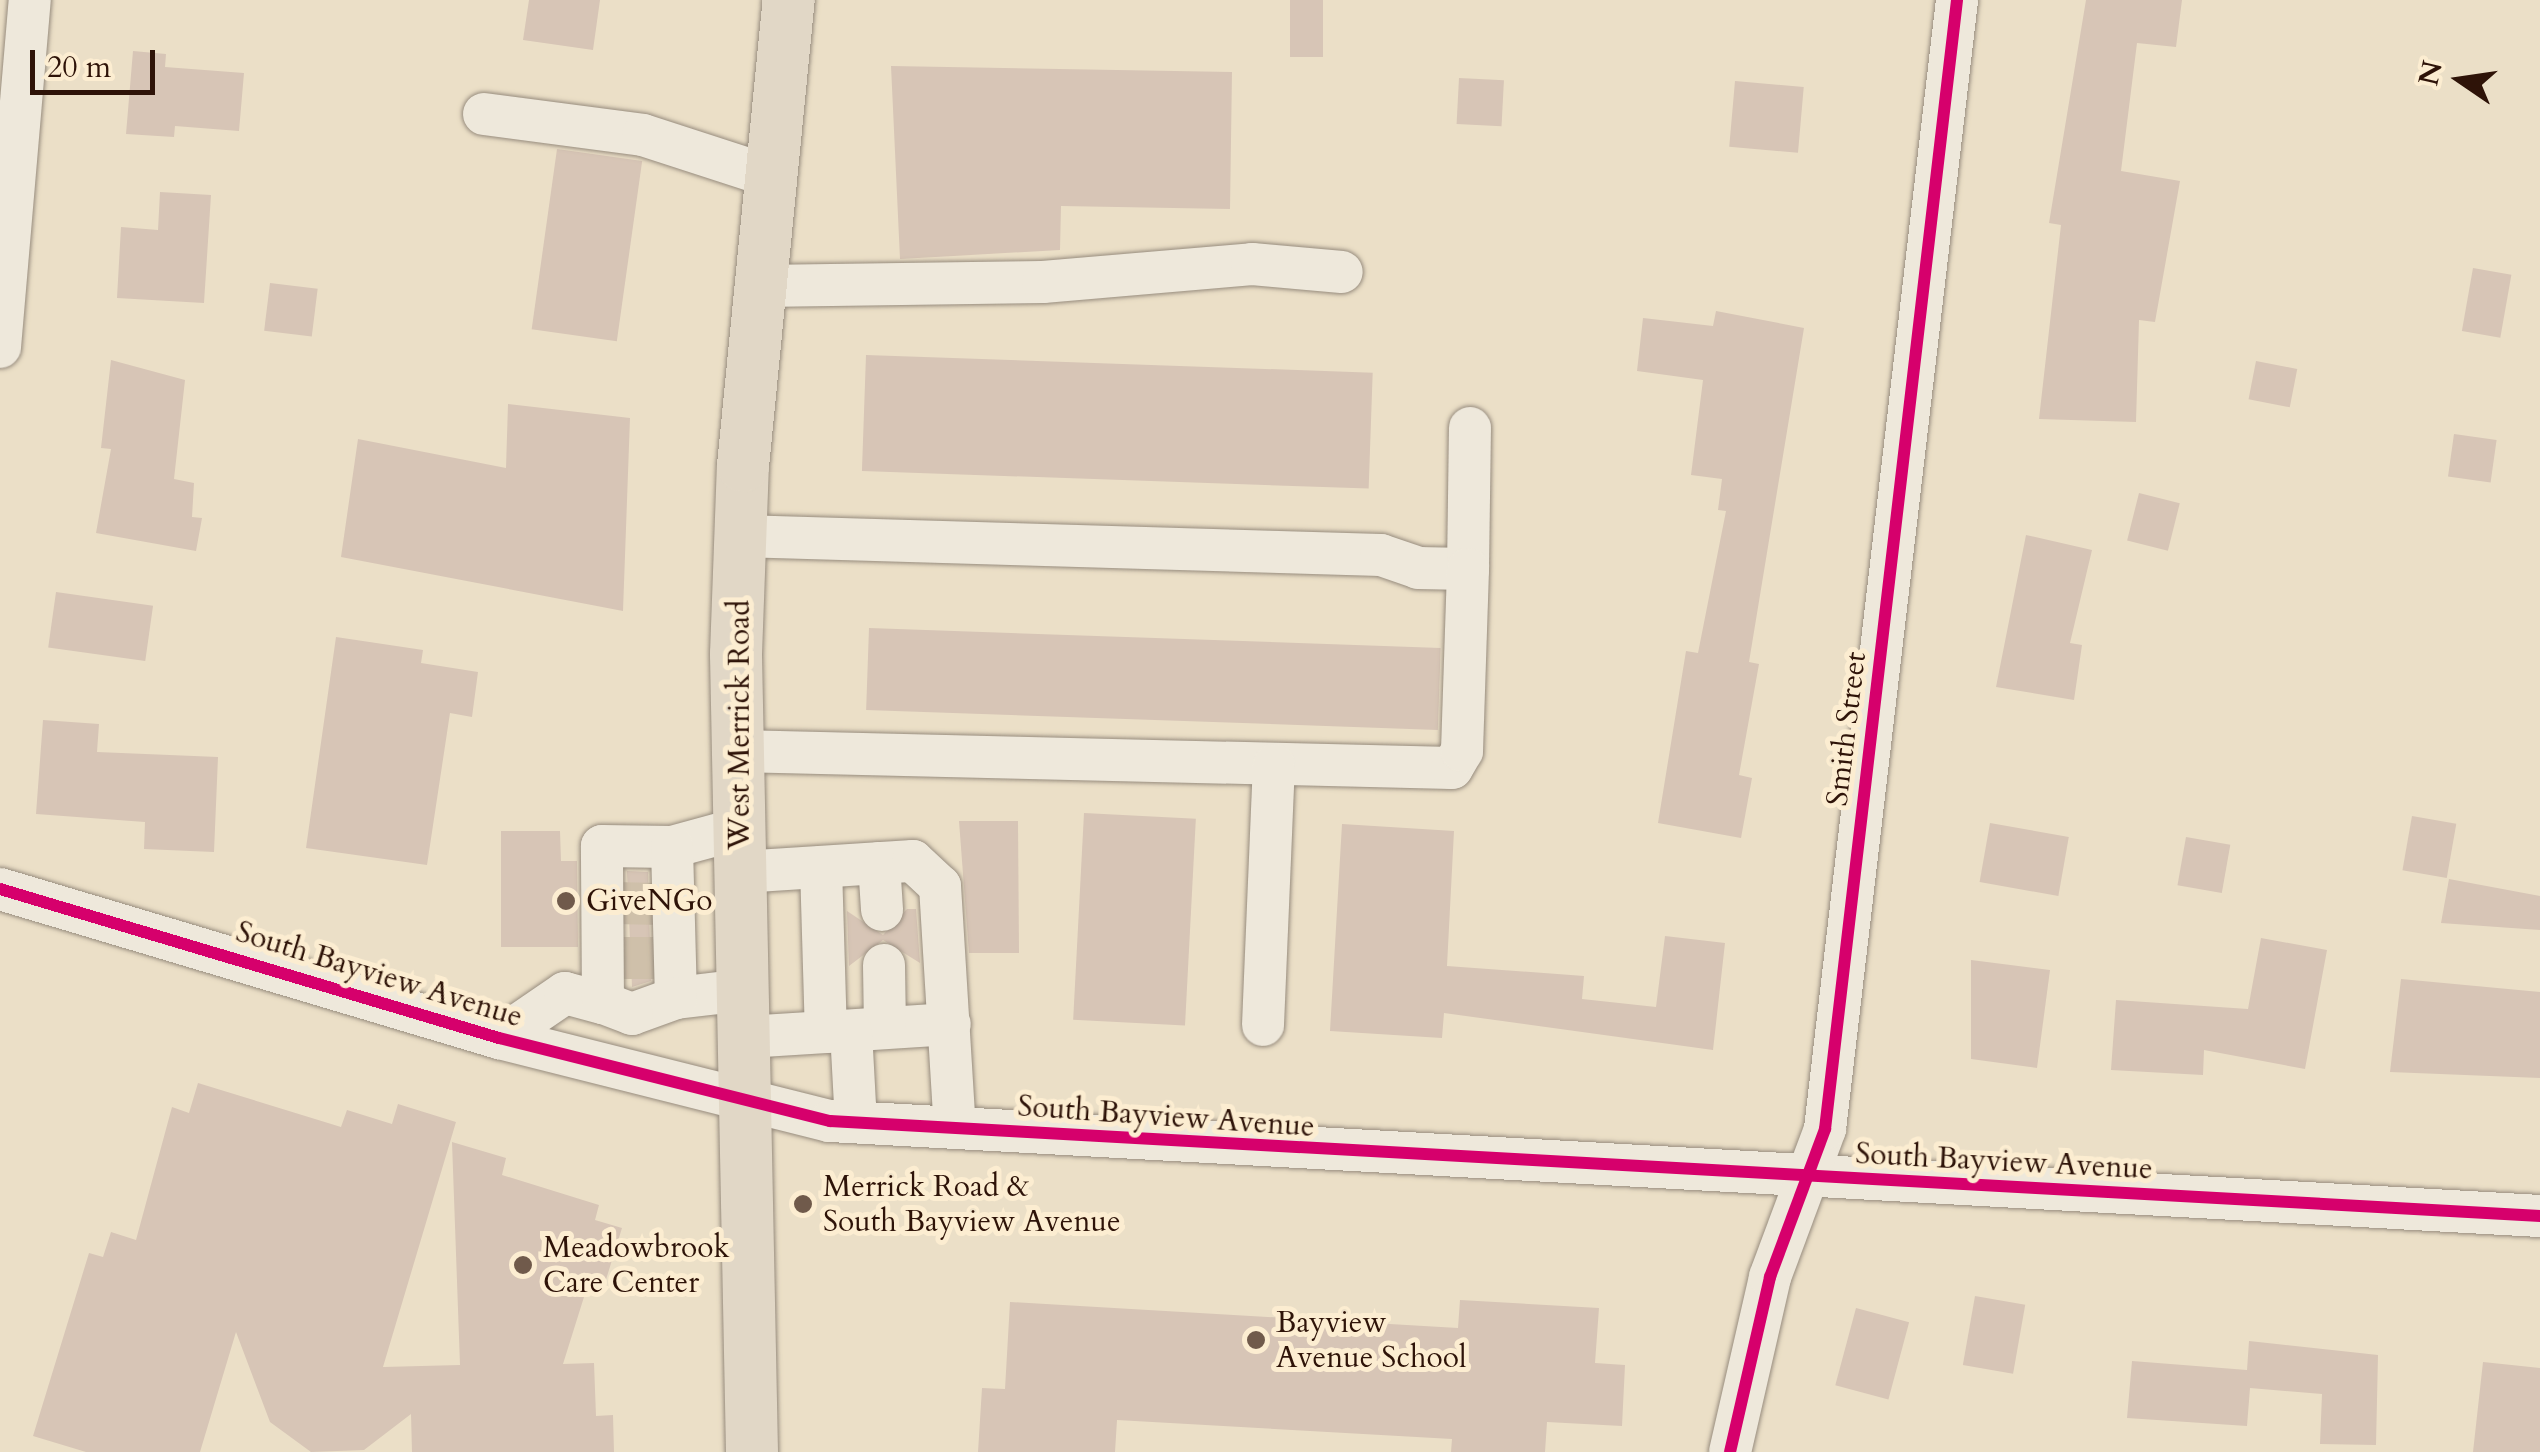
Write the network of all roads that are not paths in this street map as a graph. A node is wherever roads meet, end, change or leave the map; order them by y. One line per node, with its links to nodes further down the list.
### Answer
1 (30, 0): 8 (street)
2 (789, 0): 5 (main road, West Merrick Road)
3 (1958, 0): 32 (street, Smith Street)
4 (484, 114): 5 (street)
5 (772, 178): 7 (main road, West Merrick Road)
6 (1342, 272): 7 (street)
7 (761, 286): 10 (main road, West Merrick Road)
8 (0, 347)
9 (1470, 428): 11 (street)
10 (740, 536): 11 (street); 12 (main road, West Merrick Road)
11 (1468, 569): 13 (street)
12 (737, 751): 13 (street); 15 (main road, West Merrick Road)
13 (1274, 765): 25 (street)
14 (672, 848): 15 (street); 21 (street); 22 (street)
15 (740, 851): 17 (street); 23 (main road, West Merrick Road)
16 (879, 864): 17 (street); 19 (street); 24 (street)
17 (821, 867): 26 (street)
18 (0, 888): 27 (street, South Bayview Avenue)
19 (882, 910)
20 (884, 964): 26 (street)
21 (671, 971): 22 (street); 23 (street)
22 (617, 1008): 27 (street); 28 (street)
23 (744, 1014): 26 (street); 29 (main road, West Merrick Road)
24 (950, 1024): 26 (street); 31 (street)
25 (1263, 1025)
26 (854, 1030): 30 (street)
27 (499, 1038): 28 (street, South Bayview Avenue)
28 (622, 1070): 29 (street, South Bayview Avenue)
29 (746, 1105): 30 (street, South Bayview Avenue); 34 (main road, West Merrick Road)
30 (856, 1122): 31 (street, South Bayview Avenue)
31 (955, 1128): 32 (street, South Bayview Avenue)
32 (1802, 1176): 33 (street, South Bayview Avenue); 35 (street, Smith Street)
33 (2540, 1216)
34 (752, 1452)
35 (1730, 1452)

